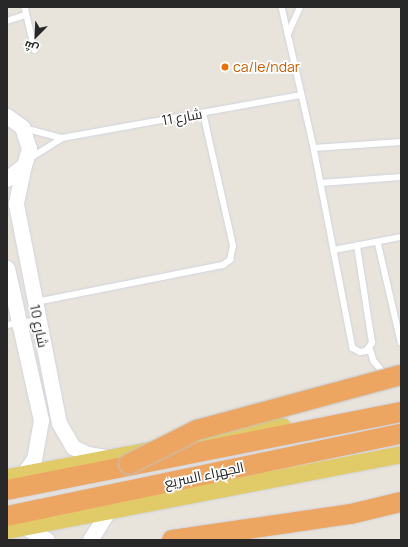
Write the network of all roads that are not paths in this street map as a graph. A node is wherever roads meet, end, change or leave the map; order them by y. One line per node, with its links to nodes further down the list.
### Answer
1 (25, 7): 4 (lane)
2 (282, 7): 6 (lane)
3 (300, 7): 6 (lane)
4 (26, 15): 5 (lane); 7 (lane)
5 (7, 21)
6 (288, 34): 8 (lane)
7 (35, 50)
8 (301, 95): 9 (lane, شارع 11); 13 (lane)
9 (203, 113): 11 (lane, شارع 11); 23 (lane)
10 (12, 118): 11 (lane, شارع 11); 14 (street, شارع 10)
11 (62, 138): 14 (lane, شارع 11)
12 (401, 142): 13 (lane)
13 (314, 148): 17 (lane)
14 (25, 163): 16 (street); 23 (street, شارع 10)
15 (401, 177): 17 (lane)
16 (7, 179)
17 (321, 183): 21 (lane)
18 (401, 237): 19 (lane)
19 (378, 242): 20 (lane); 26 (lane)
20 (356, 246): 21 (lane); 27 (lane)
21 (334, 250): 27 (lane)
22 (7, 268): 25 (street, شارع 10)
23 (34, 302): 24 (street, شارع 10)
24 (38, 320): 25 (lane); 34 (street, شارع 10)
25 (13, 324): 36 (street, شارع 10)
26 (401, 342)
27 (370, 348): 29 (lane)
28 (401, 375): 35 (highway, bridge)
29 (401, 384)
30 (401, 404): 34 (main road)
31 (401, 412): 35 (highway, الجهراء السريع, bridge)
32 (401, 434): 40 (highway, الجهراء السريع)
33 (401, 454): 39 (main road, الجهراء السريع)
34 (107, 457): 36 (main road)
35 (129, 464): 37 (highway, الجهراء السريع)
36 (15, 475)
37 (7, 490)
38 (401, 502): 45 (highway)
39 (108, 511): 41 (main road, الجهراء السريع); 44 (street)
40 (7, 516)
41 (24, 527): 42 (main road, الجهراء السريع); 43 (street)
42 (7, 530)
43 (45, 540)
44 (90, 540)
45 (172, 540)

